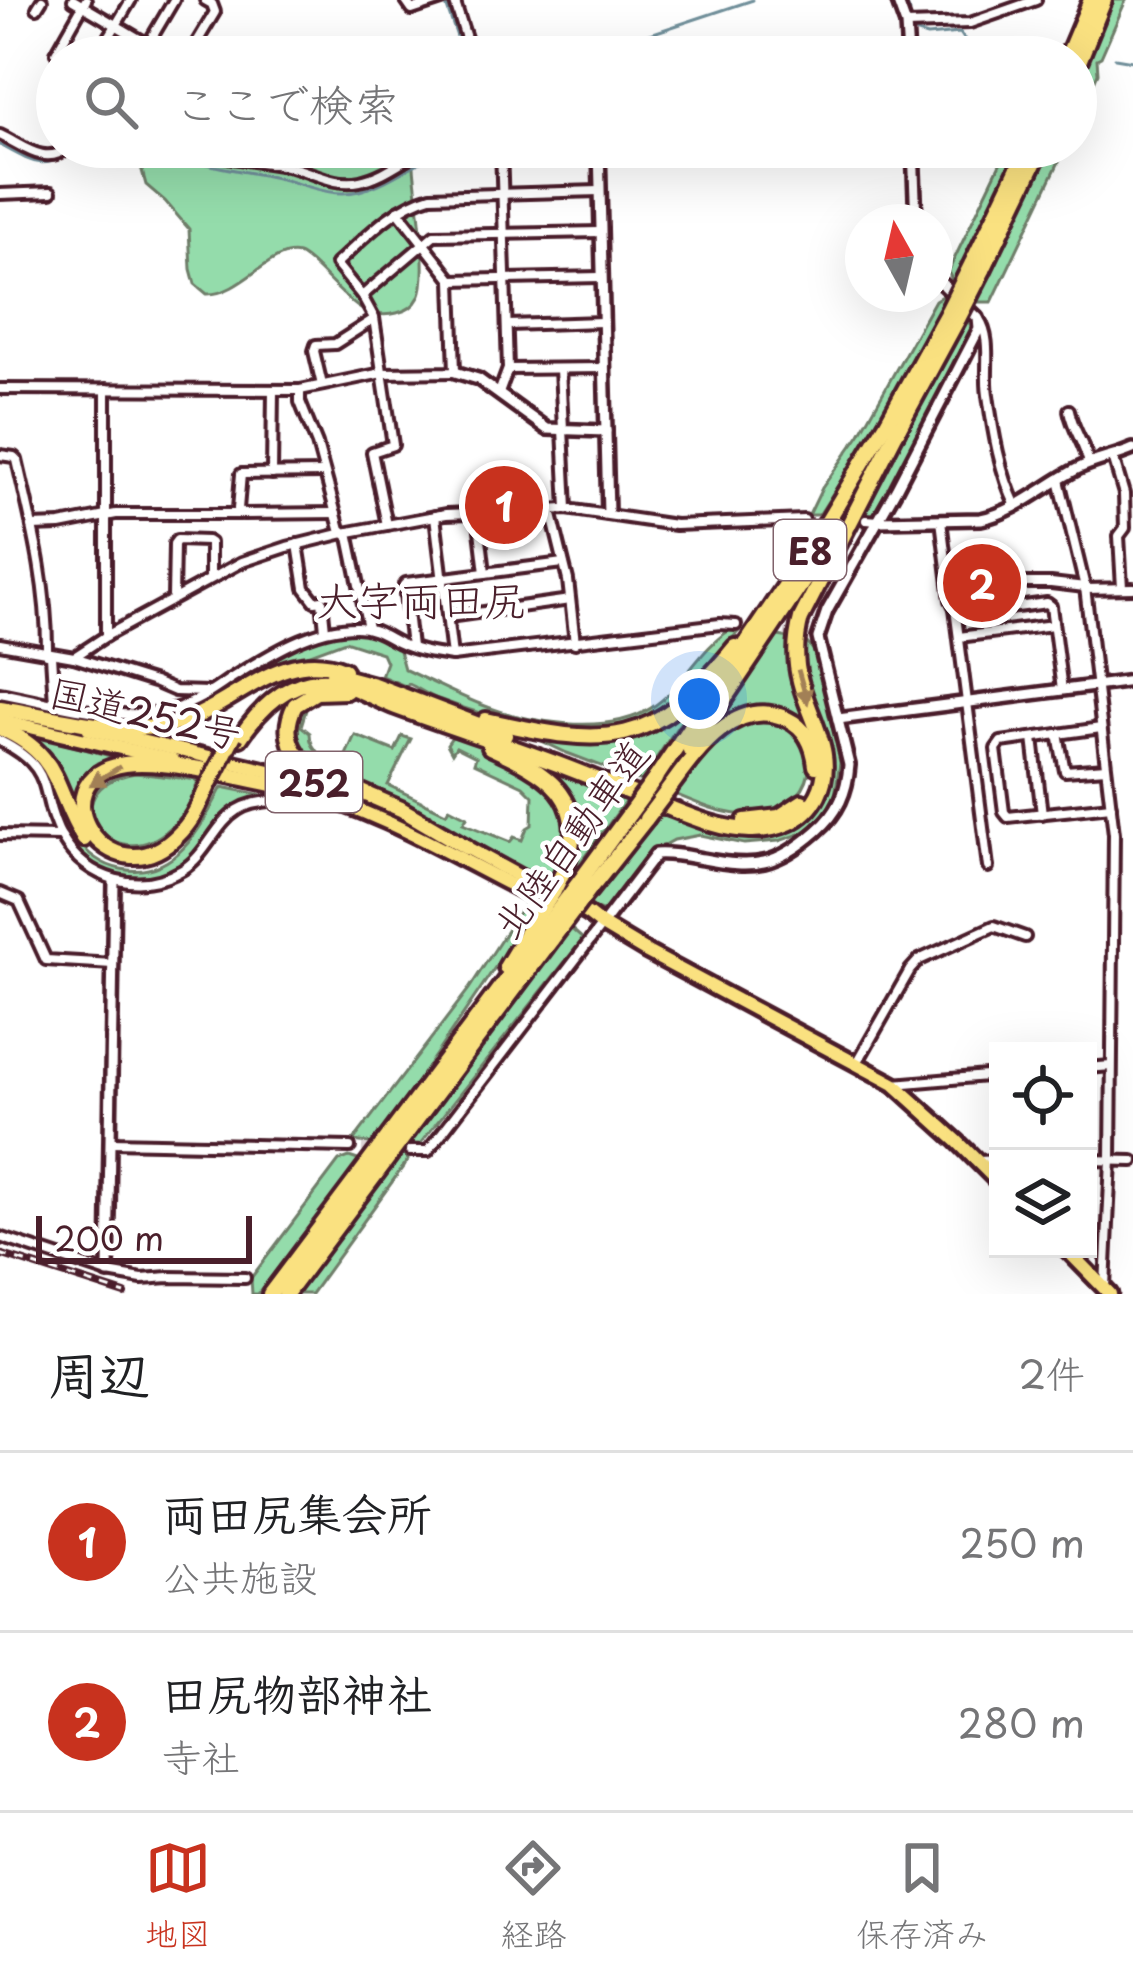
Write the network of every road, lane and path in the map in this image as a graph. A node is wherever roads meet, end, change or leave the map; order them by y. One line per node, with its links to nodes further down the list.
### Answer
1 (73, 0): 12 (street)
2 (131, 0): 13 (street)
3 (175, 0): 18 (street)
4 (205, 0): 19 (street)
5 (405, 0): 6 (street)
6 (442, 0)
7 (454, 0): 20 (street)
8 (897, 0): 14 (street)
9 (1036, 0): 14 (street)
10 (1091, 0): 22 (highway)
11 (1104, 0): 23 (highway)
12 (85, 3): 13 (street); 15 (street)
13 (116, 25): 16 (street); 17 (street)
14 (906, 25): 21 (street)
15 (65, 36)
16 (109, 36)
17 (135, 36)
18 (153, 36)
19 (201, 36)
20 (465, 36)
21 (907, 36)
22 (1076, 36)
23 (1089, 36)
24 (0, 136): 25 (street)
25 (36, 153)
26 (298, 168): 27 (street)
27 (392, 168)
28 (503, 168): 36 (street)
29 (599, 168): 33 (street)
30 (914, 168): 37 (street)
31 (1019, 168): 42 (highway, 北陸自動車道 / E8)
32 (1031, 168): 42 (highway, 北陸自動車道 / E8)
33 (599, 191): 36 (street); 39 (street)
34 (51, 192): 35 (street)
35 (0, 194)
36 (504, 194): 38 (street); 40 (street)
37 (915, 204)
38 (398, 211): 41 (street); 47 (street)
39 (600, 232): 40 (street); 43 (street)
40 (505, 234): 41 (street); 44 (street)
41 (424, 243): 45 (street); 47 (street)
42 (977, 268): 48 (highway, 北陸自動車道 / E8, bridge)
43 (600, 277): 44 (street); 51 (street)
44 (505, 278): 45 (street); 52 (street)
45 (452, 280): 56 (street)
46 (953, 294): 49 (street)
47 (362, 296): 50 (street)
48 (954, 314): 65 (highway, 北陸自動車道 / E8); 75 (highway, 北陸自動車道 / E8)
49 (978, 318): 76 (street); 88 (street)
50 (374, 319): 57 (street); 58 (street)
51 (602, 322): 52 (street); 53 (street)
52 (507, 325): 54 (street)
53 (604, 368): 55 (street); 67 (street)
54 (508, 369): 55 (street); 63 (street)
55 (560, 369): 66 (street)
56 (455, 371): 57 (street); 63 (street)
57 (382, 373): 58 (street); 89 (street)
58 (322, 386): 62 (street)
59 (0, 389): 60 (street)
60 (106, 389): 61 (street); 83 (street)
61 (273, 390): 62 (street); 73 (street)
62 (300, 390): 72 (street)
63 (499, 393): 66 (street)
64 (1070, 410): 71 (street)
65 (899, 428): 125 (highway, one-way to 125); 133 (highway, 北陸自動車道 / E8)
66 (562, 430): 67 (street); 77 (street)
67 (606, 431): 82 (street)
68 (1133, 449): 70 (street)
69 (0, 455): 90 (street)
70 (1113, 457): 71 (street); 98 (street)
71 (1089, 464): 74 (street)
72 (324, 473): 73 (street); 79 (street)
73 (272, 474): 81 (street)
74 (1059, 480): 76 (street); 97 (street)
75 (851, 483): 125 (highway); 133 (highway, 北陸自動車道 / E8)
76 (1016, 506): 87 (street)
77 (567, 509): 78 (street); 82 (street)
78 (551, 511): 80 (street); 93 (street)
79 (336, 513): 81 (street); 91 (street)
80 (478, 513): 84 (street); 94 (street)
81 (243, 514): 83 (street)
82 (608, 514): 85 (street)
83 (106, 516): 90 (street); 108 (street)
84 (435, 516): 89 (street); 96 (street)
85 (804, 520)
86 (866, 520): 88 (street)
87 (941, 520): 88 (street); 102 (street)
88 (879, 521): 126 (street)
89 (387, 525): 91 (street)
90 (32, 526): 113 (street)
91 (344, 532): 92 (street); 106 (street)
92 (298, 544): 95 (street); 107 (street)
93 (563, 563): 94 (street); 100 (street)
94 (485, 573): 96 (street)
95 (210, 578): 99 (street); 99 (street)
96 (443, 578): 103 (street); 112 (street)
97 (1085, 588): 98 (street); 101 (street); 117 (street)
98 (1130, 590)
99 (173, 599): 108 (street)
100 (570, 601): 103 (street); 110 (street)
101 (992, 603): 102 (street); 105 (street)
102 (955, 608): 109 (street)
103 (448, 617): 114 (street)
104 (736, 625): 110 (street)
105 (1053, 625): 109 (street); 118 (street)
106 (368, 628): 107 (street); 112 (street)
107 (325, 630): 120 (street)
108 (106, 637): 115 (street)
109 (959, 637): 122 (street)
110 (575, 643): 114 (street)
111 (0, 644): 113 (street)
112 (411, 647): 114 (street)
113 (49, 654): 115 (street); 123 (street)
114 (452, 656)
115 (74, 657): 120 (street)
116 (1133, 680): 117 (street)
117 (1098, 685): 118 (street); 128 (street)
118 (1062, 690): 122 (street)
119 (371, 691): 124 (highway); 125 (highway); 134 (highway, bridge); 140 (highway)
120 (210, 692): 123 (street)
121 (0, 693): 123 (street)
122 (968, 702): 126 (street); 141 (street)
123 (54, 703)
124 (0, 708): 140 (highway, 国道252号 / 252)
125 (438, 716): 133 (highway); 146 (highway, bridge)
126 (838, 718): 145 (street)
127 (0, 724): 134 (highway); 135 (highway, 国道252号 / 252)
128 (1101, 728): 129 (street); 132 (street)
129 (1058, 734): 130 (street); 132 (street)
130 (1033, 738): 137 (street); 137 (street)
131 (0, 742): 139 (street)
132 (1106, 768): 136 (street)
133 (664, 783): 143 (highway, 北陸自動車道 / E8, bridge)
134 (211, 789): 135 (highway, one-way to 134)
135 (300, 790): 142 (street); 145 (highway, 国道252号 / 252)
136 (1111, 806): 137 (street); 150 (street)
137 (1042, 814)
138 (0, 835): 139 (street)
139 (61, 836): 142 (street)
140 (466, 847): 145 (highway, 国道252号 / 252)
141 (988, 867)
142 (114, 881): 148 (street)
143 (591, 881): 146 (highway, 北陸自動車道 / E8, bridge); 146 (highway, 北陸自動車道 / E8, bridge)
144 (0, 893): 148 (street)
145 (602, 926): 149 (highway, 国道252号 / 252); 156 (street)
146 (541, 933): 168 (highway, 北陸自動車道 / E8); 168 (highway, 北陸自動車道 / E8)
147 (1024, 937): 149 (street)
148 (113, 964): 154 (street)
149 (856, 1064): 153 (highway, 国道252号 / 252)
150 (1111, 1066): 151 (street); 159 (street)
151 (1097, 1067)
152 (989, 1076): 153 (street)
153 (894, 1084): 161 (highway, 国道252号 / 252)
154 (111, 1142): 155 (street); 165 (street)
155 (350, 1147)
156 (410, 1151)
157 (989, 1160): 161 (street)
158 (1097, 1160): 159 (street)
159 (1111, 1160): 160 (street); 167 (street)
160 (1133, 1160)
161 (978, 1161): 162 (highway, 国道252号 / 252)
162 (989, 1173)
163 (0, 1237): 165 (street)
164 (1075, 1258): 167 (highway)
165 (108, 1273): 166 (street)
166 (245, 1278)
167 (1108, 1292)
168 (276, 1293)

